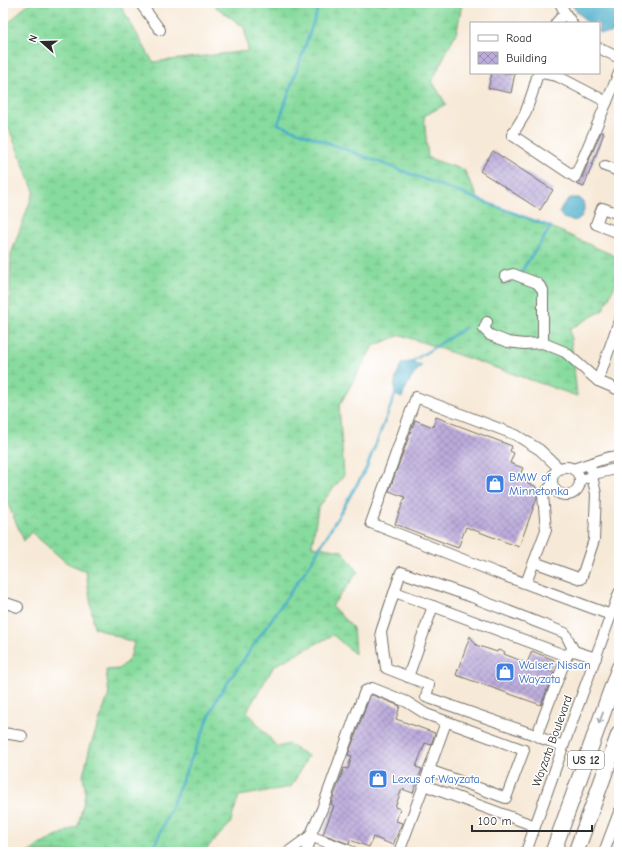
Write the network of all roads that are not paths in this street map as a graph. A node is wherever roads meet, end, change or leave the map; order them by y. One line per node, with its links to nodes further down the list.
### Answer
1 (140, 3): 6 (street)
2 (560, 3): 3 (street)
3 (565, 13): 4 (street); 5 (street)
4 (557, 22)
5 (571, 22)
6 (160, 30)
7 (600, 48): 8 (street)
8 (619, 58)
9 (619, 73): 12 (street)
10 (538, 74): 12 (street)
11 (547, 74): 12 (street)
12 (607, 102)
13 (605, 166): 14 (street)
14 (619, 171)
15 (619, 214): 16 (street)
16 (619, 233)
17 (505, 276): 20 (street)
18 (619, 321): 21 (street)
19 (487, 322): 20 (street)
20 (543, 343): 21 (street)
21 (598, 381): 22 (street)
22 (619, 390)
23 (619, 458): 24 (street)
24 (590, 464): 26 (street); 28 (street)
25 (560, 469): 26 (street); 30 (street); 32 (street)
26 (573, 469): 29 (street)
27 (619, 469): 28 (street)
28 (592, 476): 29 (street); 31 (street)
29 (580, 481): 30 (street)
30 (552, 485): 31 (street)
31 (534, 562): 32 (street)
32 (526, 583): 38 (street)
33 (394, 592): 36 (street); 39 (street); 42 (street)
34 (619, 593): 38 (street, Wayzata Boulevard)
35 (3, 602): 37 (street)
36 (433, 606): 39 (street); 42 (street)
37 (18, 607)
38 (611, 615): 40 (street, Wayzata Boulevard)
39 (571, 654): 40 (street); 47 (street)
40 (596, 658): 48 (street, Wayzata Boulevard)
41 (619, 668): 59 (highway, US 12, one-way to 59)
42 (408, 677): 47 (street)
43 (446, 722): 49 (street); 49 (street); 53 (street)
44 (3, 733): 46 (street)
45 (619, 734): 60 (highway, US 12)
46 (22, 736)
47 (538, 736): 48 (street)
48 (563, 746): 52 (street, Wayzata Boulevard)
49 (429, 770): 50 (street)
50 (424, 785): 52 (street); 57 (street)
51 (619, 812): 61 (street)
52 (535, 826): 58 (street, Wayzata Boulevard)
53 (311, 836): 54 (street); 55 (street); 56 (street)
54 (288, 852)
55 (306, 852)
56 (352, 852)
57 (399, 852)
58 (526, 852)
59 (553, 852)
60 (576, 852)
61 (604, 852)

